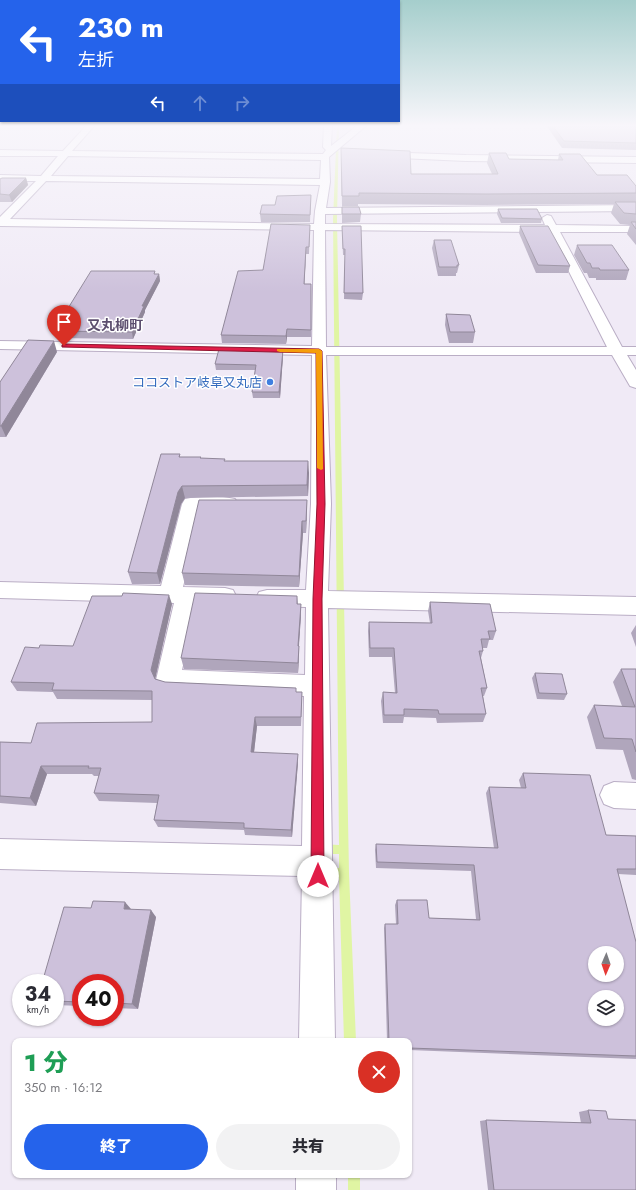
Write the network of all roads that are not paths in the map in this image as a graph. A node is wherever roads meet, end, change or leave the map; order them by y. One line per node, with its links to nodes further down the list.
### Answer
1 (41, 181): 6 (street)
2 (187, 181): 3 (street)
3 (325, 182): 7 (street)
4 (636, 208): 5 (street)
5 (543, 210): 7 (street); 8 (street)
6 (3, 218): 7 (street)
7 (320, 219): 8 (street); 11 (street)
8 (551, 228): 9 (street); 12 (street)
9 (636, 229)
10 (0, 345): 11 (street)
11 (319, 351): 12 (street); 18 (street)
12 (617, 351): 13 (street); 14 (street)
13 (636, 351)
14 (636, 383)
15 (245, 504): 17 (street)
16 (0, 590): 17 (street)
17 (179, 594): 18 (street); 20 (street)
18 (317, 599): 19 (street); 20 (street)
19 (636, 606)
20 (318, 686): 22 (street)
21 (0, 854): 22 (street)
22 (318, 861): 23 (street)
23 (317, 1038)
24 (316, 1178): 25 (street)
25 (316, 1190)

